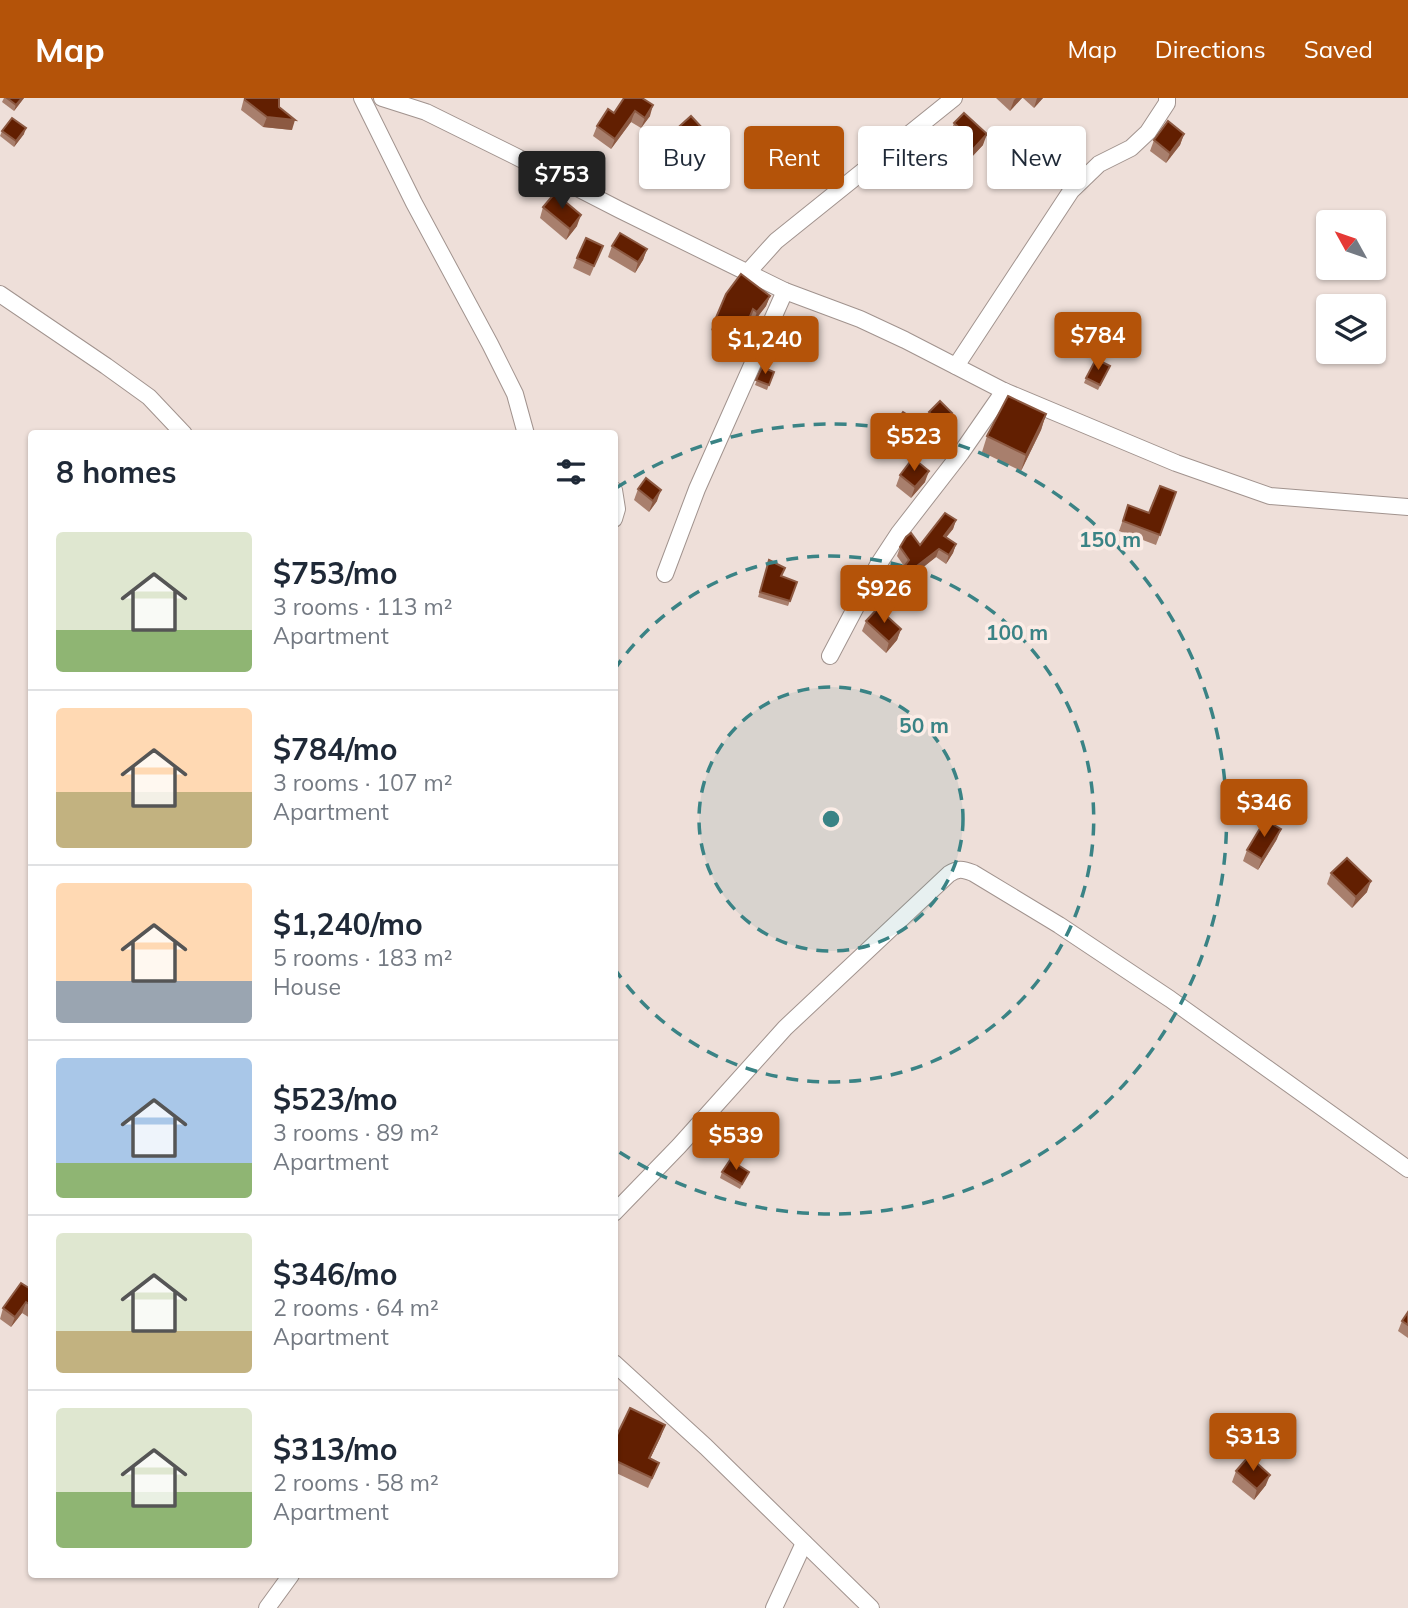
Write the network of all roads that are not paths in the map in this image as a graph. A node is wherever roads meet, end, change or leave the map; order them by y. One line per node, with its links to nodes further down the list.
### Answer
1 (362, 98): 11 (street)
2 (382, 98): 5 (street)
3 (954, 98): 5 (street)
4 (1167, 98): 8 (street)
5 (748, 272): 6 (street)
6 (785, 291): 8 (street); 13 (street)
7 (0, 294): 10 (street)
8 (956, 366): 9 (street)
9 (1004, 391): 12 (street); 14 (street)
10 (180, 430)
11 (525, 430)
12 (1408, 507)
13 (665, 574)
14 (830, 656)
15 (1408, 1169): 16 (street)
16 (618, 1209)
17 (618, 1367): 18 (street)
18 (804, 1543): 21 (street); 22 (street)
19 (289, 1578): 20 (street)
20 (267, 1608)
21 (774, 1608)
22 (871, 1608)

